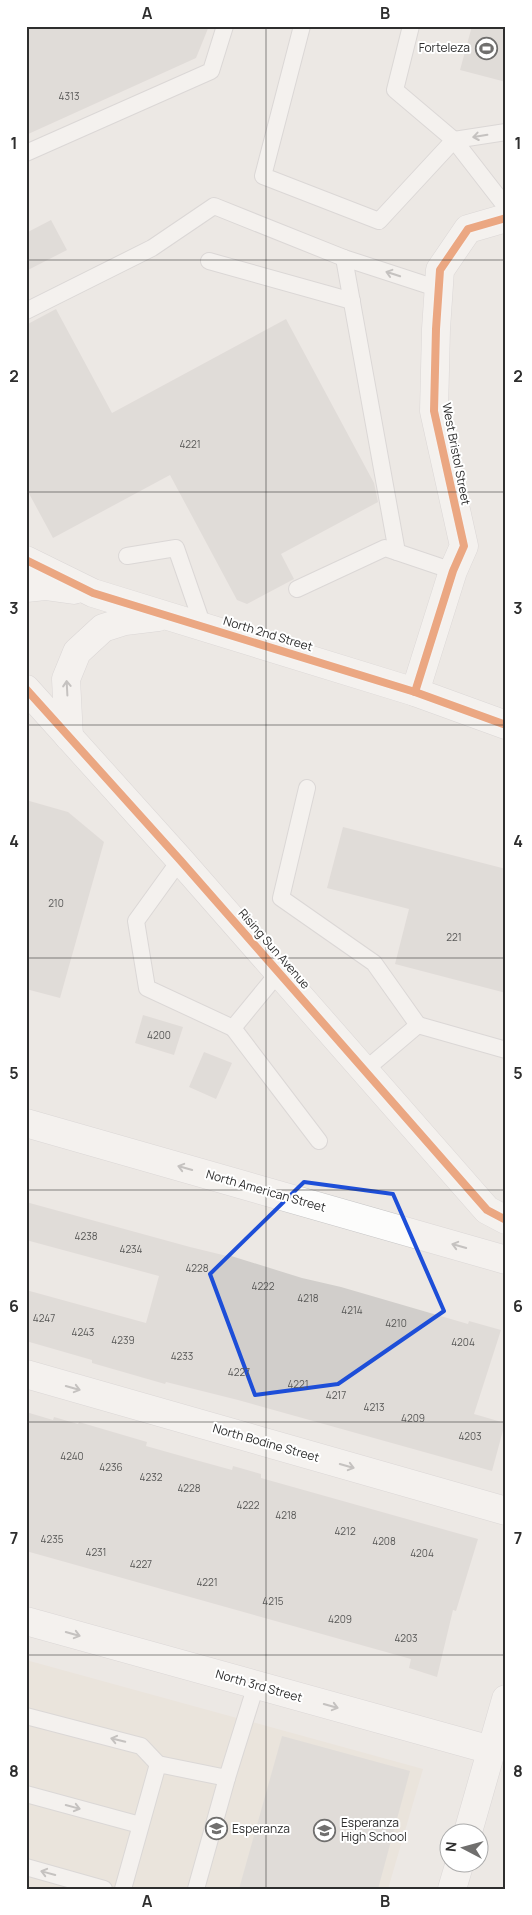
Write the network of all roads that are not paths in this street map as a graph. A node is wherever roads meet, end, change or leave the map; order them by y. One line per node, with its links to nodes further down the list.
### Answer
1 (225, 26): 6 (lane)
2 (302, 26): 5 (lane)
3 (411, 26): 5 (lane)
4 (506, 132): 5 (lane, one-way to 5)
5 (454, 140): 7 (lane)
6 (26, 153)
7 (506, 207)
8 (506, 218): 11 (street, West Bristol Street)
9 (344, 258): 11 (lane, one-way to 9); 12 (lane); 13 (lane)
10 (209, 261): 12 (lane)
11 (439, 289): 17 (street, West Bristol Street)
12 (352, 301): 14 (lane)
13 (26, 311)
14 (397, 552): 17 (lane); 19 (lane)
15 (127, 556): 22 (lane)
16 (26, 560): 20 (street, North 2nd Street)
17 (453, 571): 24 (street, West Bristol Street)
18 (26, 588): 20 (street, North 2nd Street)
19 (297, 589)
20 (93, 593): 21 (street, North 2nd Street)
21 (164, 616): 22 (street, North 2nd Street); 26 (street, one-way to 21)
22 (203, 626): 24 (street, North 2nd Street)
23 (26, 689): 26 (street, Rising Sun Avenue)
24 (415, 692): 25 (street, North 2nd Street)
25 (506, 725)
26 (69, 737): 28 (street, Rising Sun Avenue)
27 (307, 788): 30 (lane)
28 (180, 860): 29 (street, Rising Sun Avenue); 31 (lane)
29 (279, 972): 31 (lane); 33 (street, Rising Sun Avenue)
30 (418, 1025): 32 (lane); 33 (lane)
31 (233, 1028): 35 (lane)
32 (506, 1050)
33 (365, 1070): 36 (street, Rising Sun Avenue)
34 (26, 1123): 37 (street, North American Street, one-way to 34)
35 (319, 1141)
36 (506, 1220)
37 (506, 1260)
38 (26, 1374): 39 (street, North Bodine Street, one-way to 39)
39 (506, 1511)
40 (26, 1621): 41 (street, North 3rd Street, one-way to 41)
41 (256, 1685): 44 (street, North 3rd Street, one-way to 44); 46 (lane)
42 (506, 1699): 44 (street)
43 (26, 1716): 45 (lane, one-way to 43)
44 (491, 1750): 48 (street)
45 (158, 1764): 46 (lane); 49 (lane)
46 (227, 1778): 54 (lane)
47 (26, 1794): 49 (lane, one-way to 49)
48 (471, 1822)
49 (140, 1825): 53 (lane)
50 (26, 1867): 52 (lane, one-way to 50)
51 (457, 1872): 55 (street)
52 (104, 1889)
53 (123, 1889)
54 (196, 1889)
55 (452, 1889)

